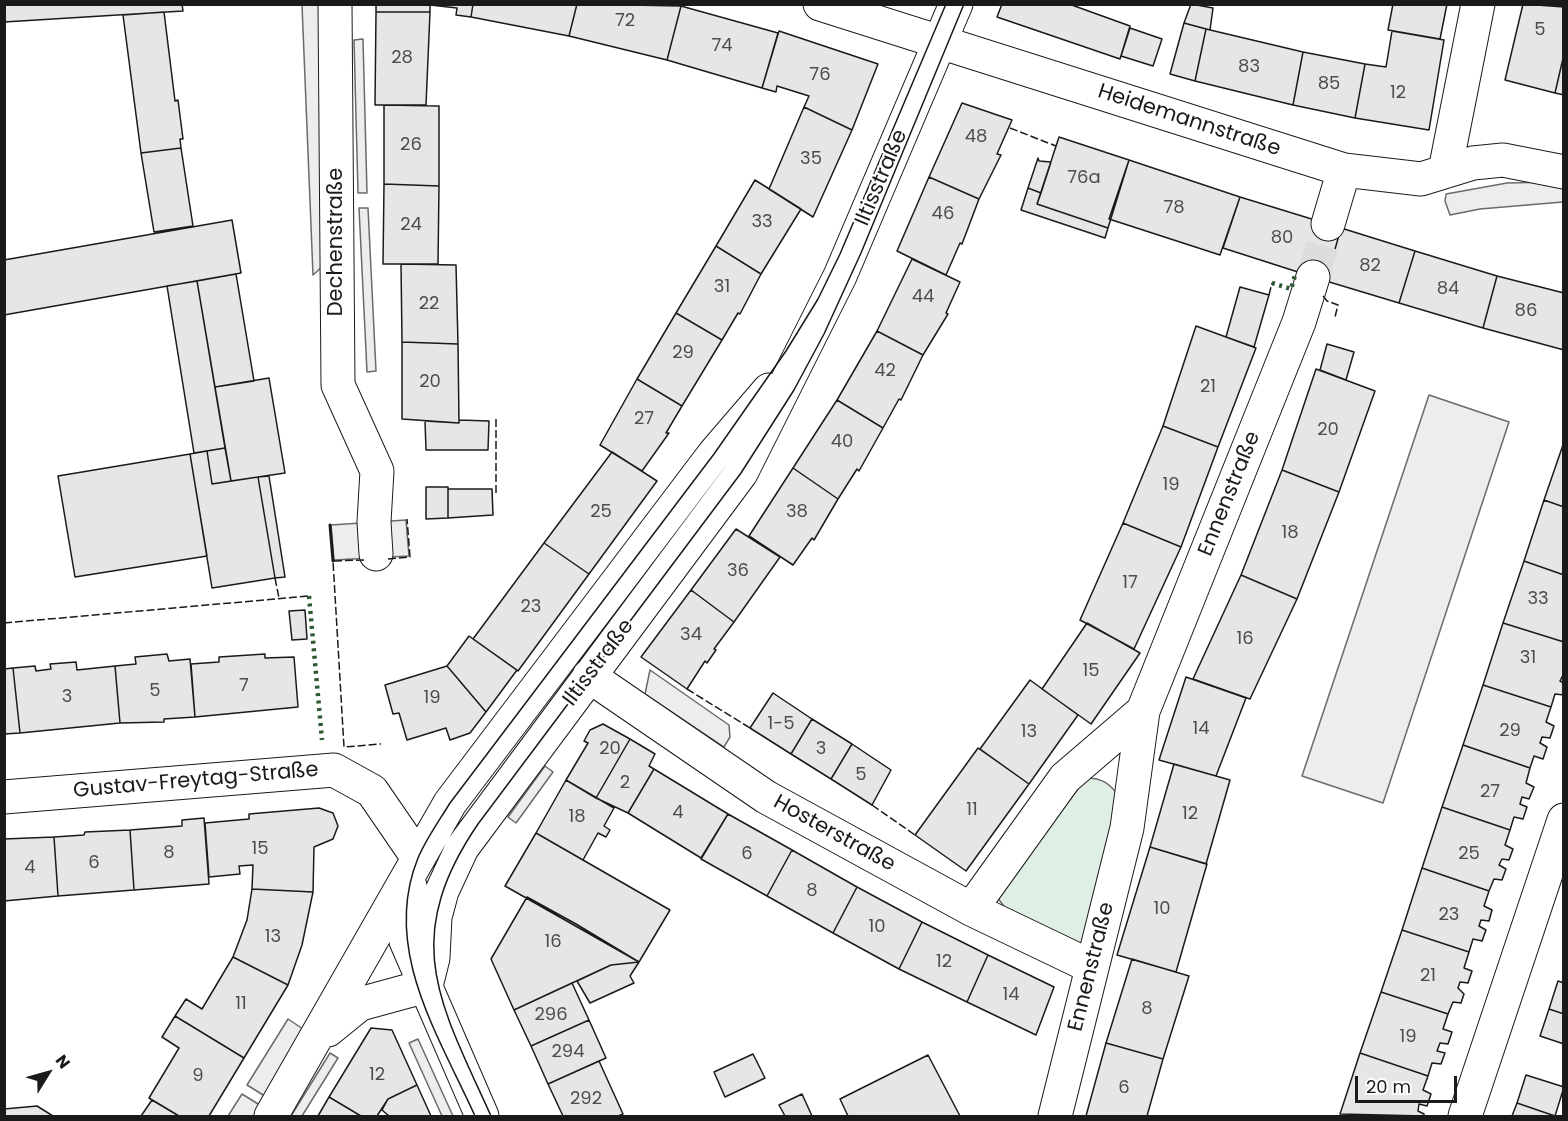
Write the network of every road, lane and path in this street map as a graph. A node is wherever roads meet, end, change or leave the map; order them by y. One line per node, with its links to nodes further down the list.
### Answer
1 (335, 4): 12 (street, Dechenstraße)
2 (820, 4): 5 (street, Heidemannstraße)
3 (956, 4): 5 (street, Iltisstraße)
4 (1478, 4): 7 (street)
5 (940, 42): 6 (street, Heidemannstraße); 11 (street, Iltisstraße)
6 (1344, 170): 7 (street, Heidemannstraße); 9 (street)
7 (1445, 171): 8 (street, Heidemannstraße)
8 (1563, 172)
9 (1328, 224)
10 (1313, 277): 14 (street, Ennenstraße)
11 (803, 350): 13 (street, Iltisstraße); 17 (street, Iltisstraße)
12 (376, 554)
13 (589, 676): 18 (street, Hosterstraße); 20 (street, Iltisstraße)
14 (1143, 711): 18 (street, Ennenstraße); 19 (street, Ennenstraße)
15 (4, 797): 17 (street, Gustav-Freytag-Straße)
16 (1563, 820): 25 (street)
17 (418, 858): 20 (street, Iltisstraße); 21 (street, Iltisstraße)
18 (972, 909): 19 (street, Hosterstraße)
19 (1092, 967): 24 (street, Ennenstraße)
20 (426, 986): 21 (street, Iltisstraße); 23 (street)
21 (316, 1042): 22 (street, Iltisstraße)
22 (271, 1116)
23 (482, 1116)
24 (1055, 1116)
25 (1465, 1116)

